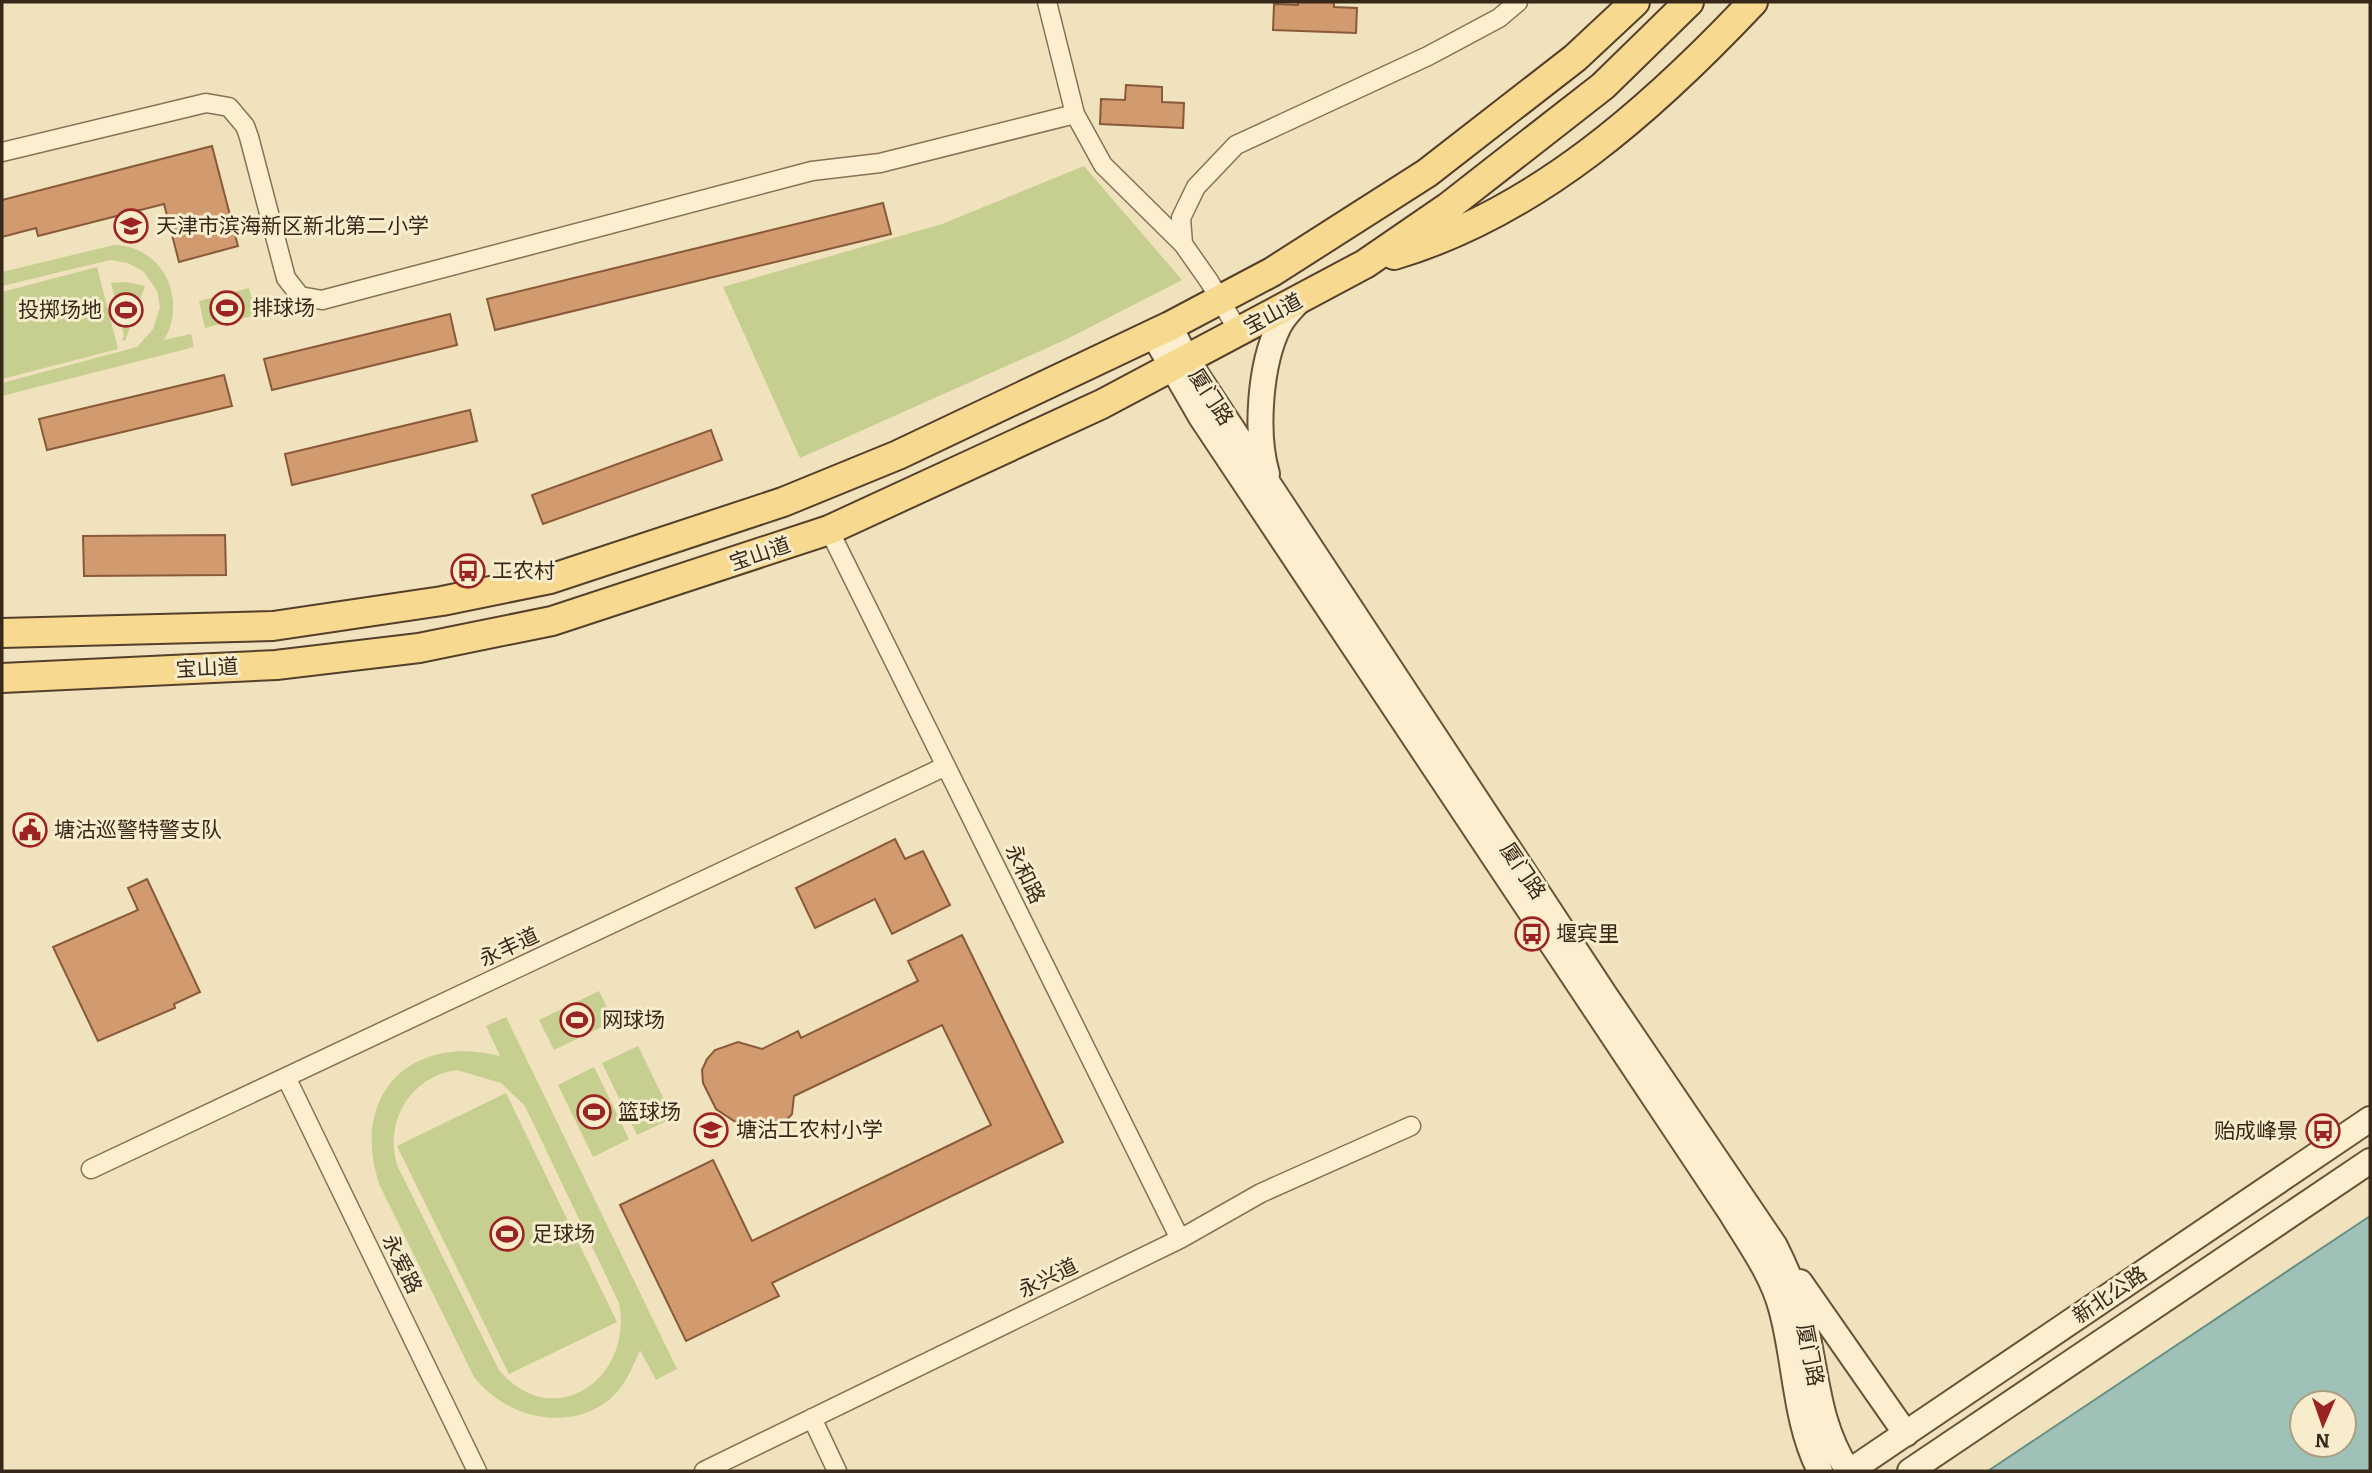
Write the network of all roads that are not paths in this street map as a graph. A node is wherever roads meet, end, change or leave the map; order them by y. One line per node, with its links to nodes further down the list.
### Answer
1 (1046, 2): 6 (street)
2 (1518, 2): 8 (street)
3 (1635, 2): 10 (main road, 宝山道)
4 (1689, 2): 9 (main road, 宝山道)
5 (1753, 2): 9 (main road)
6 (1075, 114): 7 (street); 8 (street)
7 (2, 152)
8 (1182, 244): 10 (street)
9 (1365, 264): 11 (main road, 宝山道)
10 (1220, 300): 12 (main road, 宝山道); 13 (street)
11 (1300, 300): 13 (main road, 宝山道); 15 (street)
12 (1162, 330): 14 (street, 厦门路); 17 (main road, 宝山道)
13 (1239, 332): 14 (main road, 宝山道)
14 (1179, 364): 15 (street, 厦门路); 16 (main road, 宝山道); 32 (street, 厦门路)
15 (1273, 491): 26 (street, 厦门路)
16 (829, 530): 18 (main road, 宝山道); 19 (street, 永和路)
17 (2, 633)
18 (2, 678)
19 (946, 766): 20 (street, 永丰道); 25 (street, 永和路)
20 (286, 1077): 24 (street, 永丰道); 29 (street, 永爱路)
21 (2370, 1119): 28 (street, 新北公路)
22 (1411, 1126): 25 (street, 永兴道)
23 (2370, 1161): 34 (street, 新北公路)
24 (91, 1169)
25 (1180, 1239): 27 (street, 永兴道)
26 (1775, 1246): 28 (street); 33 (street, 厦门路)
27 (812, 1418): 30 (street, 永兴道); 31 (street)
28 (1906, 1434): 33 (street, 新北公路)
29 (477, 1471)
30 (704, 1471)
31 (837, 1471)
32 (1820, 1471)
33 (1849, 1471)
34 (1910, 1471)

